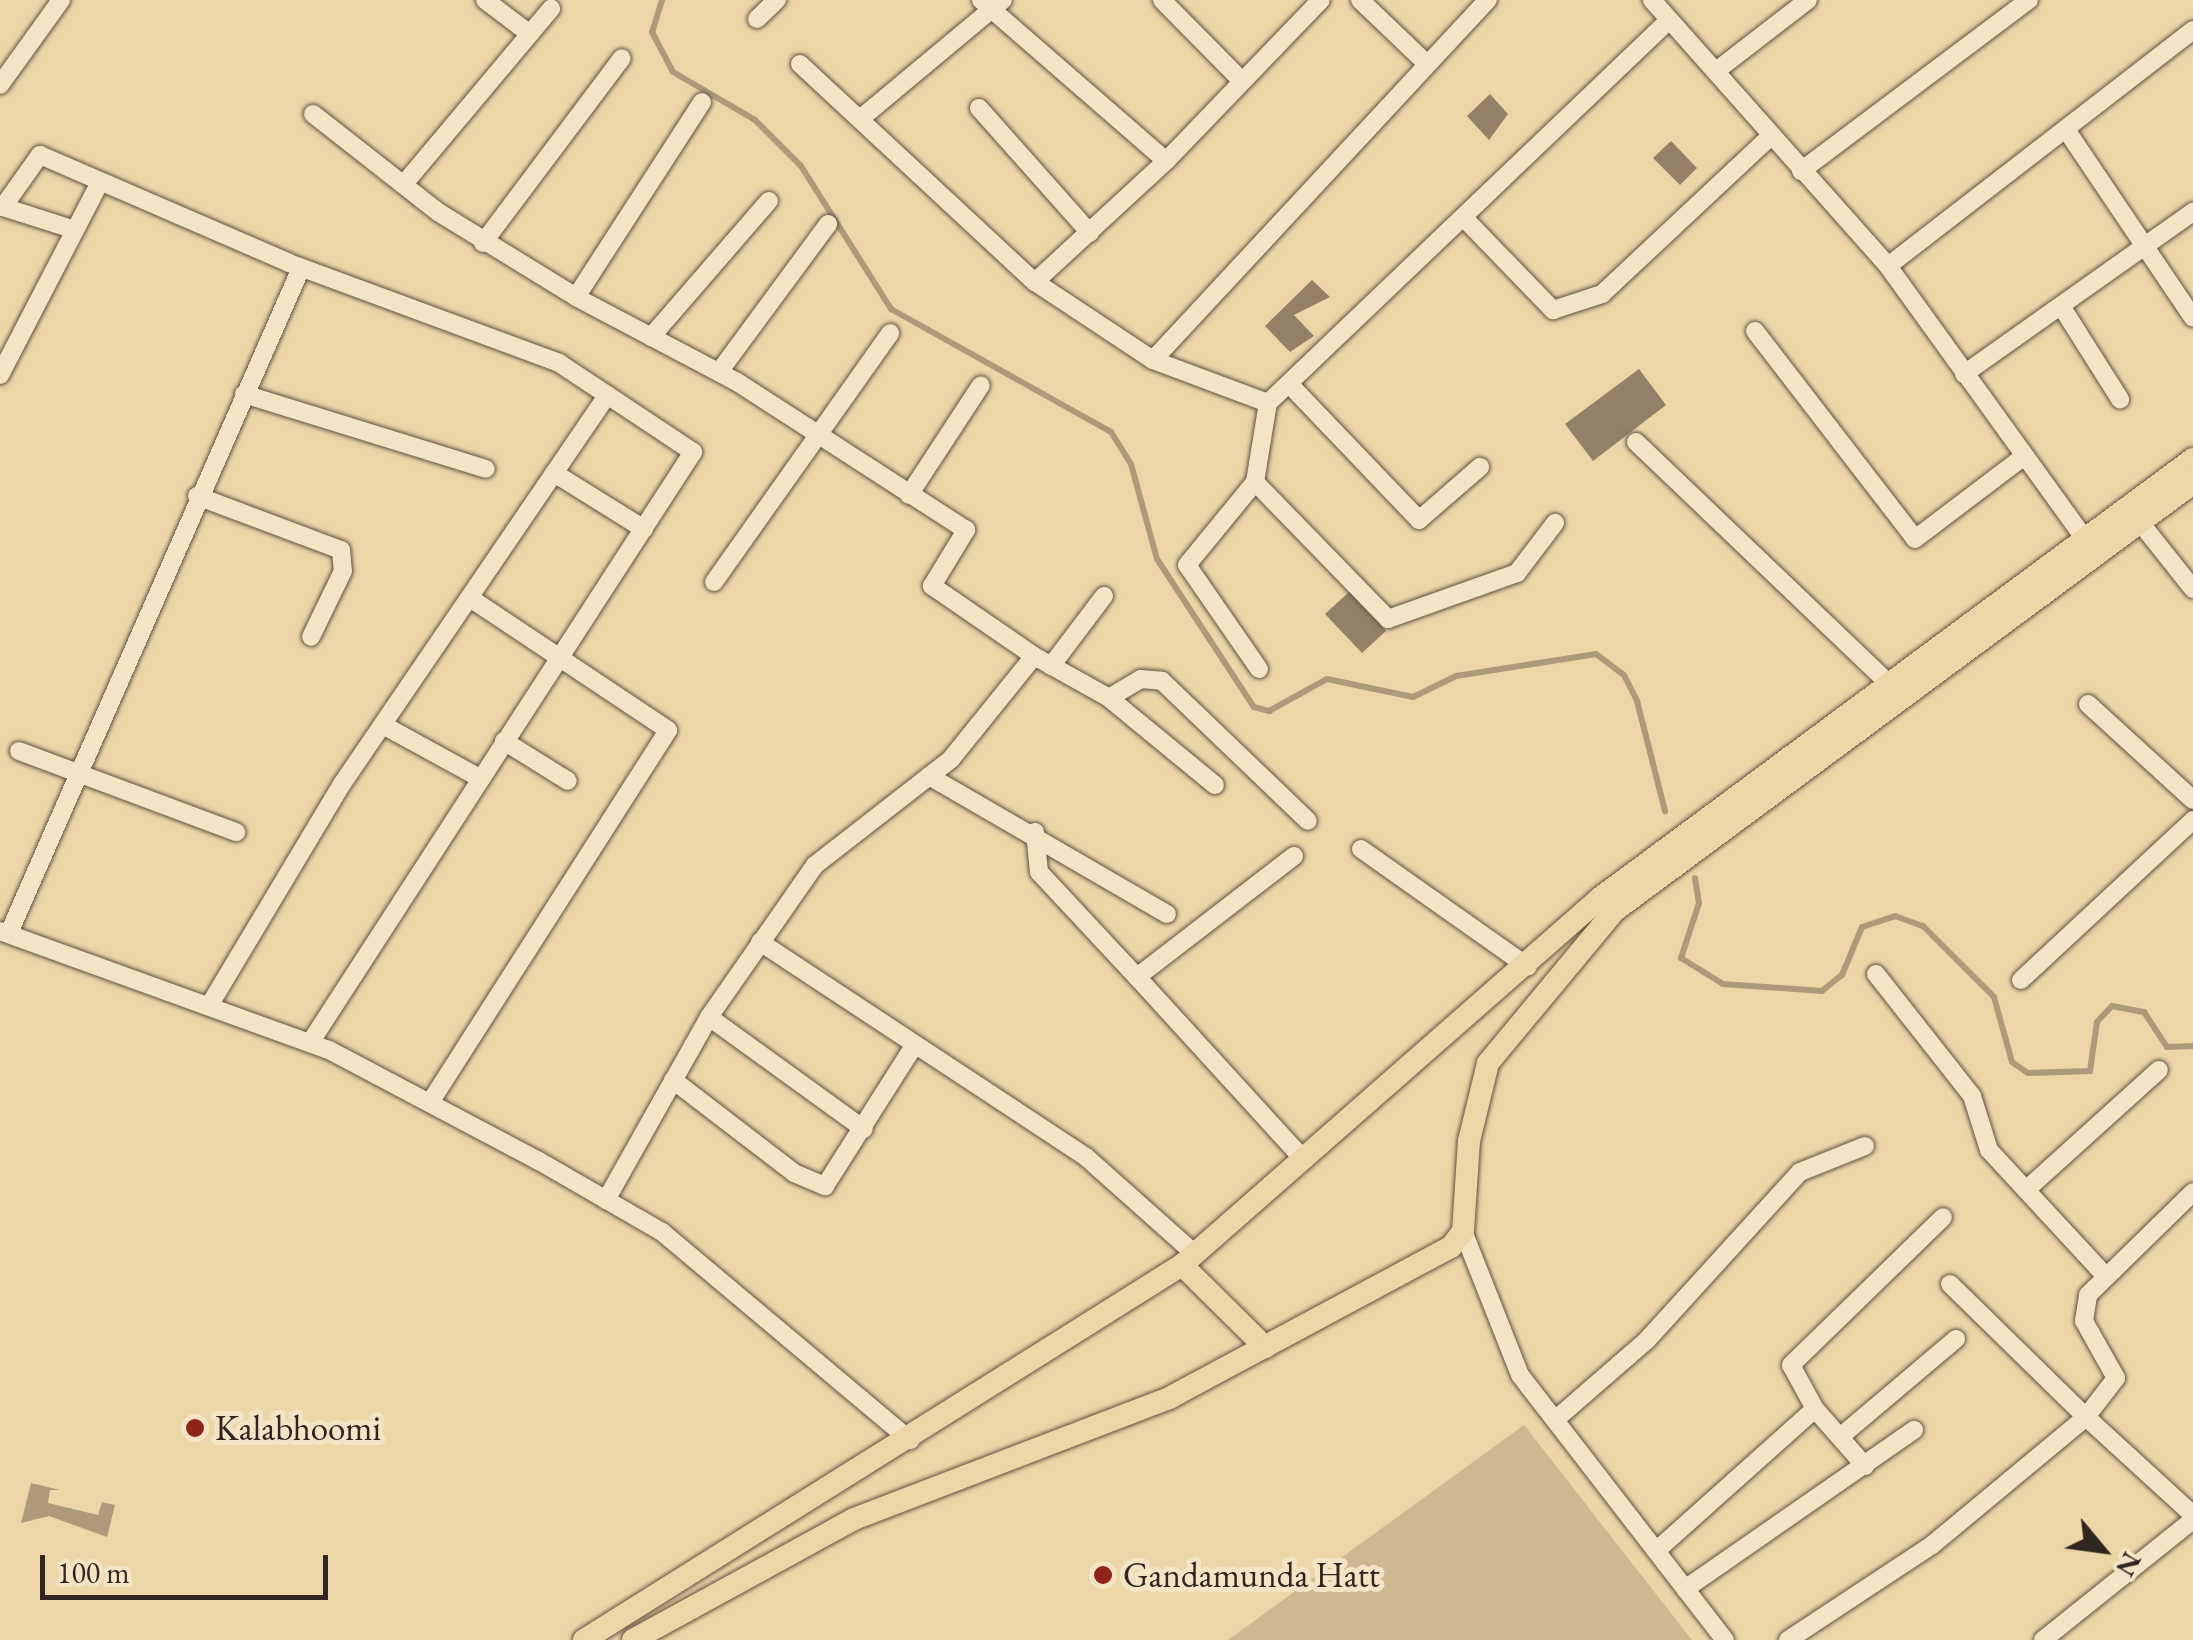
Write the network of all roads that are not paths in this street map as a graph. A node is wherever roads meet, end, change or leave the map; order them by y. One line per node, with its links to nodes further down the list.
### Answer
1 (61, 0): 22 (street)
2 (484, 0): 16 (street)
3 (778, 0): 13 (street)
4 (1162, 0): 21 (street)
5 (1320, 0): 21 (street)
6 (1360, 0): 18 (street)
7 (1488, 0): 18 (street)
8 (1652, 0): 14 (street)
9 (1808, 0): 20 (street)
10 (2029, 0): 30 (street)
11 (991, 2): 26 (street); 29 (street)
12 (551, 9): 16 (street)
13 (757, 18)
14 (1669, 20): 20 (street); 35 (street)
15 (2193, 30): 27 (street)
16 (530, 34): 32 (street)
17 (622, 58): 39 (street)
18 (1426, 63): 50 (street)
19 (800, 64): 26 (street)
20 (1716, 72): 28 (street)
21 (1242, 80): 29 (street)
22 (0, 86)
23 (702, 102): 44 (street)
24 (980, 108): 38 (street)
25 (313, 114): 32 (street)
26 (860, 119): 43 (street)
27 (2067, 131): 40 (street); 41 (street)
28 (1770, 137): 30 (street); 35 (street)
29 (1166, 161): 38 (street)
30 (1801, 171): 41 (street)
31 (100, 182): 37 (street); 37 (street); 42 (street)
32 (404, 184): 39 (street)
33 (769, 201): 49 (street)
34 (2193, 212): 40 (street)
35 (1465, 219): 55 (street)
36 (828, 224): 51 (street)
37 (72, 229): 53 (street)
38 (1090, 233): 43 (street)
39 (483, 243): 44 (street)
40 (2144, 248): 45 (street); 46 (street)
41 (1888, 266): 52 (street)
42 (302, 268): 56 (street); 57 (street)
43 (1035, 282): 50 (street)
44 (576, 297): 49 (street)
45 (2063, 310): 52 (street); 58 (street)
46 (2193, 318)
47 (1755, 332): 62 (street)
48 (890, 334): 60 (street)
49 (651, 336): 51 (street)
50 (1154, 360): 59 (street)
51 (719, 372): 60 (street)
52 (1964, 374): 62 (street)
53 (0, 375)
54 (981, 386): 69 (street)
55 (1292, 387): 59 (street); 64 (street)
56 (244, 394): 65 (street); 70 (street)
57 (607, 395): 66 (street); 73 (street)
58 (2120, 399)
59 (1268, 403): 67 (street)
60 (818, 437): 69 (street); 75 (street)
61 (1636, 442): 83 (street)
62 (2023, 457): 74 (street)
63 (2193, 459): 74 (main road)
64 (1480, 467)
65 (486, 470)
66 (554, 473): 73 (street); 78 (street)
67 (1255, 482): 72 (street); 82 (street)
68 (2193, 483): 71 (main road)
69 (909, 495): 81 (street)
70 (197, 496): 79 (street); 89 (street)
71 (2138, 521): 76 (street); 122 (main road)
72 (1555, 523)
73 (644, 529): 80 (street)
74 (2083, 536): 83 (main road)
75 (714, 582)
76 (2193, 589)
77 (1104, 596): 81 (street)
78 (470, 598): 80 (street); 86 (street)
79 (311, 637)
80 (559, 660): 87 (street); 114 (street)
81 (1042, 661): 84 (street); 90 (street)
82 (1258, 670)
83 (1886, 681): 104 (main road)
84 (1109, 698): 93 (street); 96 (street)
85 (2088, 704): 94 (street)
86 (383, 724): 91 (street); 108 (street)
87 (504, 741): 91 (street); 92 (street)
88 (19, 751): 89 (street)
89 (80, 769): 97 (street); 102 (street)
90 (929, 776): 98 (street); 103 (street)
91 (480, 778): 110 (street)
92 (568, 781)
93 (1215, 785)
94 (2193, 800)
95 (2193, 820): 107 (street)
96 (1308, 821)
97 (236, 832)
98 (1035, 832): 101 (street); 106 (street)
99 (1361, 849): 104 (street)
100 (1294, 856): 106 (street)
101 (1167, 914)
102 (4, 932): 108 (street)
103 (760, 942): 109 (street); 111 (street)
104 (1528, 967): 117 (main road)
105 (1876, 974): 118 (street)
106 (1137, 977): 117 (street)
107 (2021, 980)
108 (210, 1006): 110 (street)
109 (709, 1017): 113 (street); 115 (street)
110 (310, 1043): 114 (street)
111 (914, 1046): 115 (street); 123 (street)
112 (2160, 1070): 118 (street)
113 (673, 1080): 115 (street); 120 (street)
114 (431, 1101): 120 (street)
115 (864, 1129)
116 (1865, 1146): 130 (street)
117 (1302, 1158): 123 (main road)
118 (2026, 1190): 124 (street)
119 (2193, 1192): 124 (street)
120 (606, 1200): 133 (street)
121 (1942, 1217): 128 (street)
122 (1463, 1231): 127 (main road); 130 (street)
123 (1188, 1260): 127 (main road); 133 (main road)
124 (2103, 1273): 129 (street)
125 (1950, 1284): 129 (street)
126 (1956, 1339): 132 (street)
127 (1265, 1347): 139 (main road)
128 (1815, 1409): 132 (street); 136 (street)
129 (2086, 1418): 135 (street); 141 (street)
130 (1555, 1420): 136 (street)
131 (1914, 1430): 134 (street)
132 (1840, 1437): 134 (street)
133 (910, 1440): 138 (main road)
134 (1865, 1466): 137 (street)
135 (2193, 1518): 142 (street)
136 (1656, 1551): 137 (street)
137 (1685, 1589): 140 (street)
138 (584, 1640)
139 (633, 1640)
140 (1724, 1640)
141 (1788, 1640)
142 (2043, 1640)

